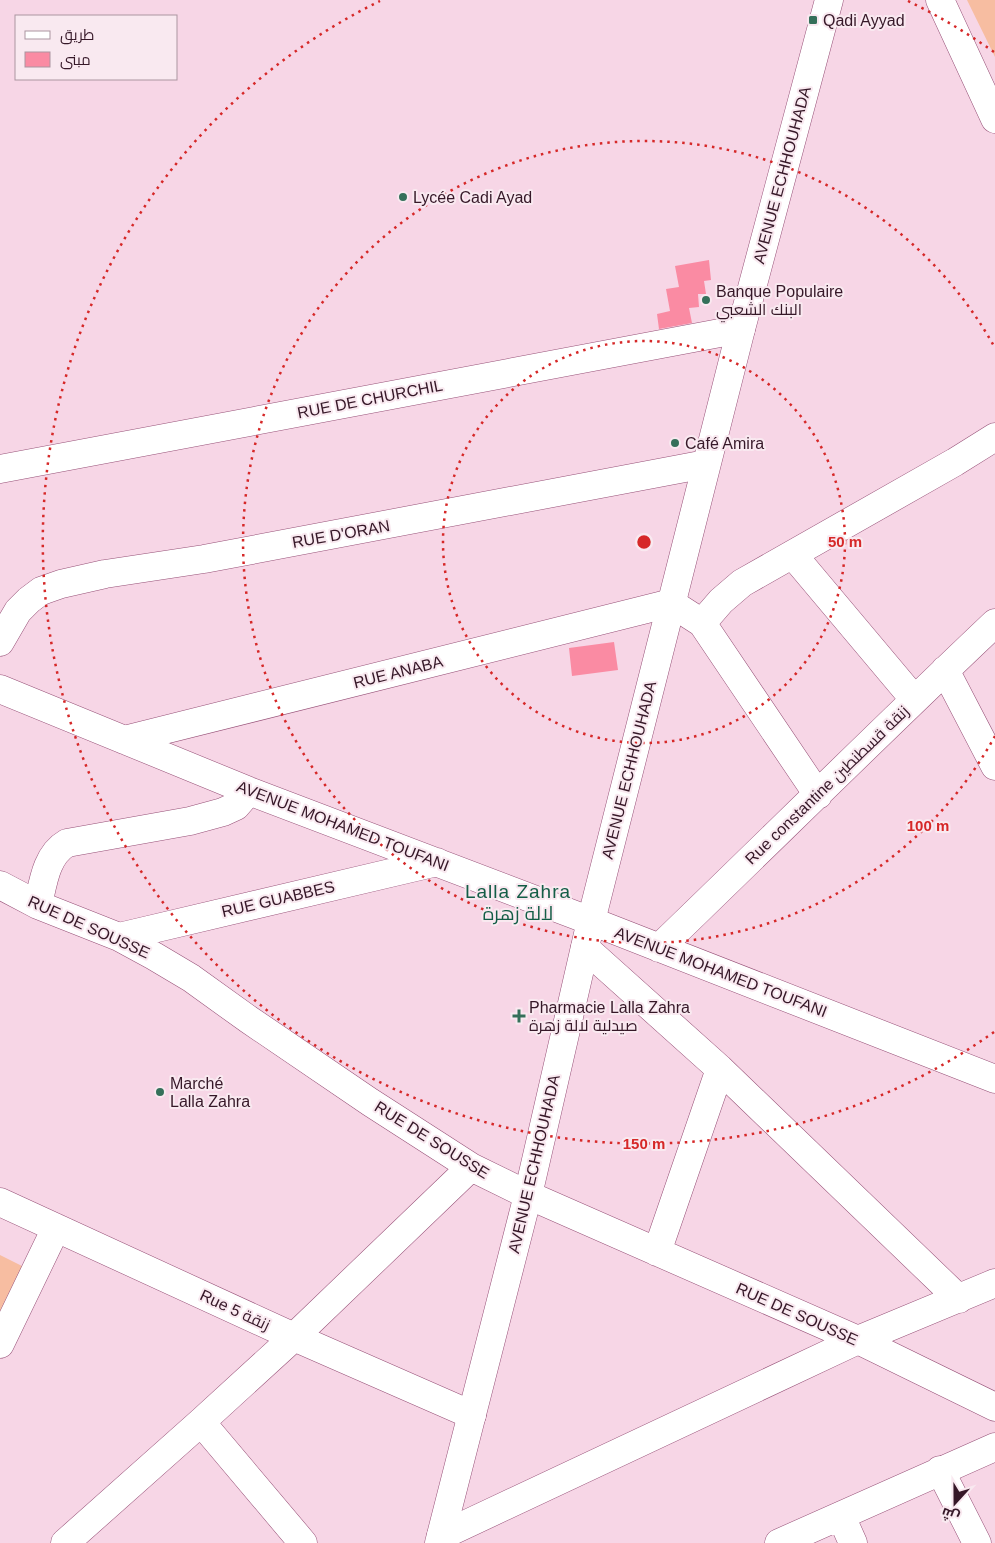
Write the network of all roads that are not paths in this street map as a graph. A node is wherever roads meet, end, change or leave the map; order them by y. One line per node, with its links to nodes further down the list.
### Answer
1 (829, 0): 4 (street, AVENUE ECHHOUHADA)
2 (940, 0): 3 (street)
3 (995, 119)
4 (741, 329): 6 (street, AVENUE ECHHOUHADA); 7 (street, RUE DE CHURCHIL)
5 (995, 437): 8 (street)
6 (706, 464): 9 (street, AVENUE ECHHOUHADA); 12 (street, RUE D'ORAN)
7 (0, 469)
8 (793, 555): 10 (street); 15 (street)
9 (671, 603): 10 (street); 16 (street, RUE ANABA); 23 (street, AVENUE ECHHOUHADA)
10 (702, 623): 19 (street)
11 (995, 623): 13 (street, Rue constantine زنقة قسطنطين)
12 (0, 642)
13 (945, 670): 15 (street, Rue constantine زنقة قسطنطين); 17 (street)
14 (0, 688): 16 (street, AVENUE MOHAMED TOUFANI)
15 (914, 699): 19 (street, Rue constantine زنقة قسطنطين)
16 (124, 740): 18 (street, AVENUE MOHAMED TOUFANI)
17 (995, 766)
18 (249, 791): 20 (street, AVENUE MOHAMED TOUFANI); 22 (street)
19 (818, 795): 26 (street, Rue constantine زنقة قسطنطين)
20 (437, 862): 23 (street, AVENUE MOHAMED TOUFANI); 24 (street, RUE GUABBES)
21 (0, 885): 22 (street, RUE DE SOUSSE)
22 (38, 905): 24 (street, RUE DE SOUSSE)
23 (591, 921): 25 (street, AVENUE ECHHOUHADA); 26 (street, AVENUE MOHAMED TOUFANI)
24 (119, 937): 29 (street, RUE DE SOUSSE)
25 (585, 948): 27 (street); 30 (street, AVENUE ECHHOUHADA)
26 (659, 948): 28 (street, AVENUE MOHAMED TOUFANI)
27 (720, 1069): 33 (street); 35 (street)
28 (995, 1079)
29 (471, 1167): 30 (street, RUE DE SOUSSE); 36 (street)
30 (528, 1195): 33 (street, RUE DE SOUSSE); 40 (street, AVENUE ECHHOUHADA)
31 (0, 1202): 32 (street, Rue 5 زنقة)
32 (56, 1228): 36 (street, Rue 5 زنقة); 38 (street)
33 (657, 1252): 37 (street, RUE DE SOUSSE)
34 (995, 1282): 35 (street)
35 (959, 1298): 37 (street)
36 (294, 1337): 40 (street, Rue 5 زنقة); 41 (street)
37 (858, 1340): 39 (street, RUE DE SOUSSE); 45 (street)
38 (0, 1344)
39 (995, 1407)
40 (472, 1415): 45 (street, AVENUE ECHHOUHADA)
41 (201, 1422): 46 (street); 47 (street)
42 (995, 1447): 43 (street)
43 (940, 1470): 44 (street); 50 (street)
44 (841, 1516): 48 (street); 49 (street)
45 (440, 1540)
46 (66, 1543)
47 (303, 1543)
48 (779, 1543)
49 (852, 1543)
50 (977, 1543)

